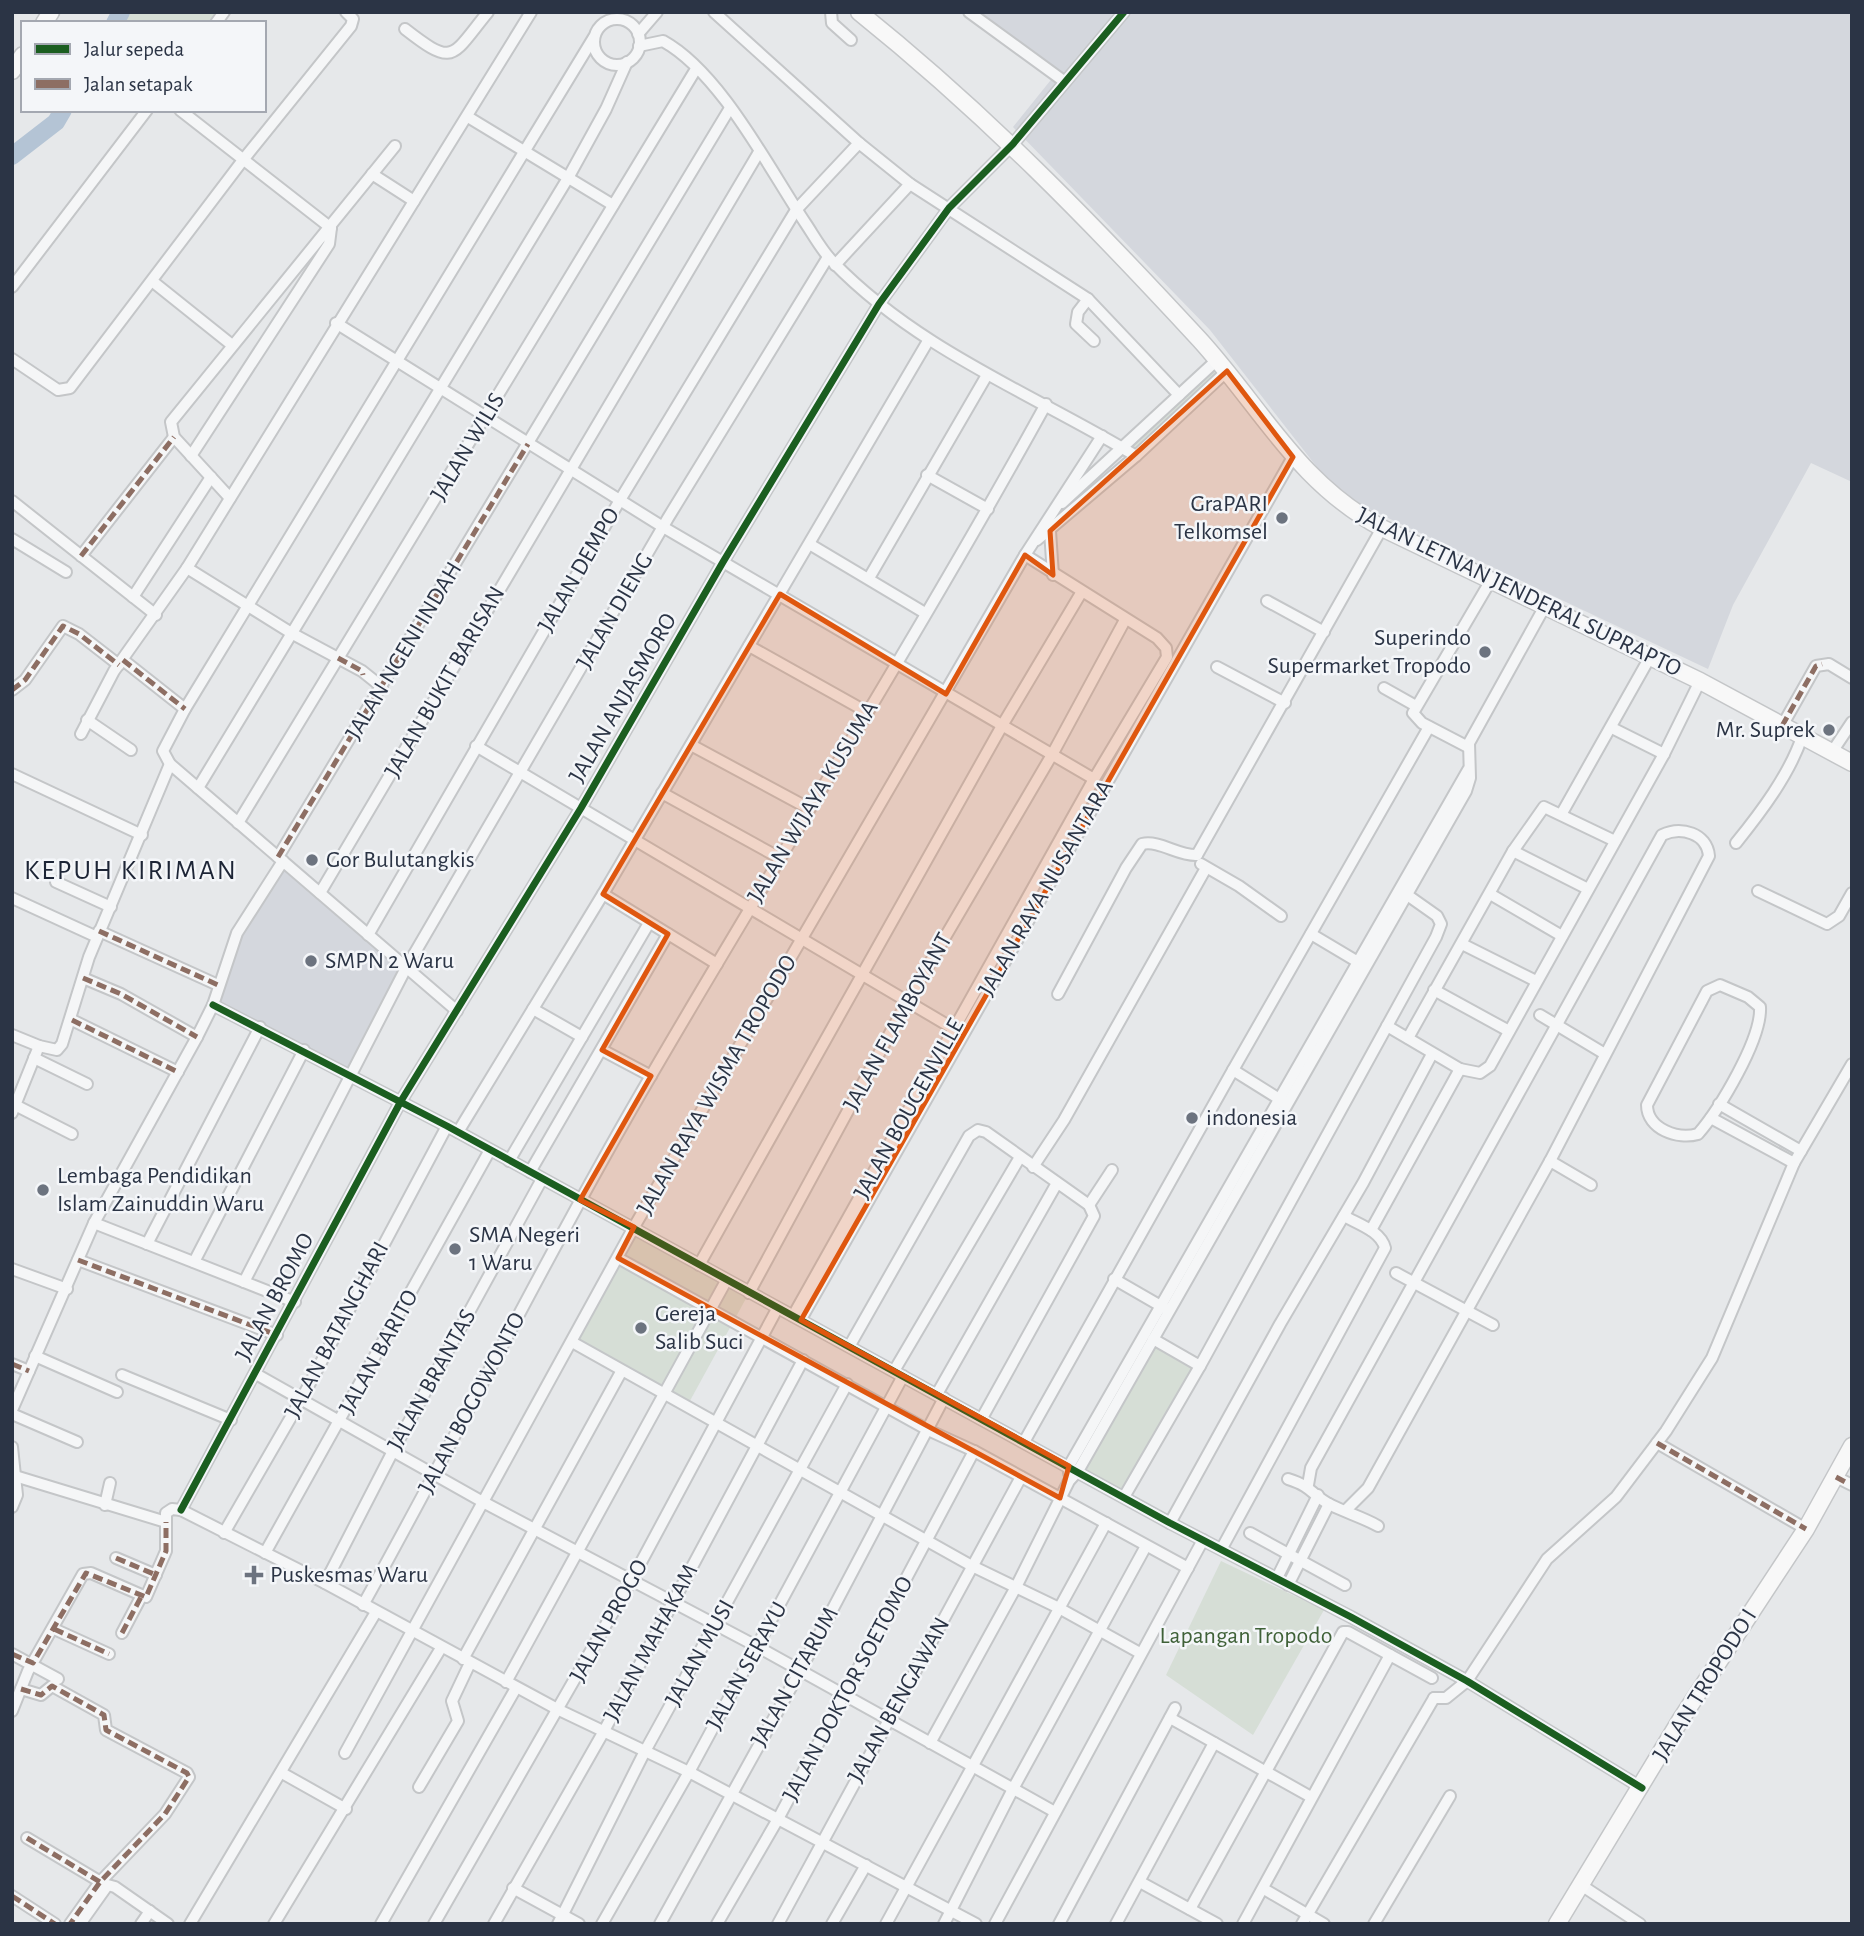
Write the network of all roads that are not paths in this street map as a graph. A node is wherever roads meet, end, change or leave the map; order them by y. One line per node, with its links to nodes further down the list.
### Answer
1 (346, 12): 27 (street)
2 (488, 12): 11 (street)
3 (531, 12): 21 (street)
4 (657, 12): 13 (street)
5 (714, 12): 22 (street)
6 (831, 12): 14 (street)
7 (859, 12): 23 (main road, JALAN LETNAN JENDERAL SUPRAPTO)
8 (969, 12): 17 (street)
9 (1124, 12): 17 (street, JALAN ANJASMORO)
10 (619, 16): 12 (street); 13 (street)
11 (405, 29)
12 (594, 37): 15 (street); 25 (street)
13 (638, 40): 15 (street); 16 (street)
14 (851, 40)
15 (627, 62): 29 (street)
16 (696, 69): 18 (street); 32 (street, JALAN WILIS)
17 (1065, 82): 23 (street, JALAN ANJASMORO)
18 (730, 108): 26 (street); 55 (street, JALAN NGENI INDAH)
19 (145, 112): 38 (street)
20 (183, 112): 27 (street)
21 (468, 117): 25 (street); 31 (street)
22 (859, 143): 30 (street); 34 (street, JALAN DEMPO)
23 (1013, 144): 33 (street, JALAN ANJASMORO); 47 (main road, JALAN LETNAN JENDERAL SUPRAPTO)
24 (395, 146): 28 (street)
25 (525, 151): 29 (street); 46 (street)
26 (759, 152): 34 (street); 60 (street, JALAN BUKIT BARISAN)
27 (243, 160): 35 (street); 37 (street)
28 (372, 174): 31 (street); 35 (street)
29 (568, 178): 32 (street); 49 (street)
30 (910, 184): 33 (street); 36 (street, JALAN DIENG)
31 (414, 201): 41 (street)
32 (613, 205): 52 (street, JALAN WILIS)
33 (949, 208): 39 (street); 40 (street, JALAN ANJASMORO)
34 (796, 210): 36 (street); 64 (street, JALAN DEMPO)
35 (331, 228): 44 (street); 57 (street)
36 (832, 261): 40 (street); 68 (street, JALAN DIENG)
37 (152, 281): 44 (street); 45 (street)
38 (12, 287)
39 (1088, 299): 43 (street); 50 (street)
40 (877, 308): 42 (street); 76 (street, JALAN ANJASMORO)
41 (336, 323): 46 (street); 63 (street)
42 (928, 341): 48 (street); 73 (street)
43 (1094, 341)
44 (232, 345): 54 (street)
45 (12, 359)
46 (396, 360): 49 (street); 86 (street)
47 (1222, 365): 50 (street); 58 (street); 59 (main road, JALAN LETNAN JENDERAL SUPRAPTO)
48 (987, 374): 51 (street); 61 (street)
49 (441, 387): 52 (street); 92 (street)
50 (1179, 395): 56 (street)
51 (1046, 404): 53 (street); 66 (street, JALAN WIJAYA KUSUMA)
52 (488, 415): 55 (street); 95 (street, JALAN WILIS)
53 (1102, 436): 56 (street); 67 (street)
54 (174, 437): 57 (street); 75 (street)
55 (528, 444): 60 (street); 101 (street, JALAN NGENI INDAH)
56 (1123, 448): 58 (street); 67 (street)
57 (191, 456): 62 (street)
58 (1136, 456): 70 (street)
59 (1293, 457): 69 (main road, JALAN LETNAN JENDERAL SUPRAPTO); 245 (street, JALAN RAYA NUSANTARA)
60 (568, 470): 64 (street); 149 (street, JALAN BUKIT BARISAN)
61 (927, 475): 66 (street); 80 (street)
62 (211, 477): 63 (street); 84 (street)
63 (230, 498): 77 (street)
64 (620, 500): 68 (street); 118 (street, JALAN DEMPO)
65 (12, 501): 75 (street)
66 (988, 509): 88 (street, JALAN WIJAYA KUSUMA)
67 (1050, 514): 72 (street, JALAN RAYA WISMA TROPODO)
68 (663, 527): 76 (street); 126 (street, JALAN DIENG)
69 (1382, 528): 81 (main road, JALAN LETNAN JENDERAL SUPRAPTO); 91 (street)
70 (1050, 531): 72 (street); 79 (street)
71 (12, 539): 78 (street)
72 (1032, 544): 74 (street, JALAN RAYA WISMA TROPODO)
73 (811, 545): 80 (street); 83 (street)
74 (1025, 555): 79 (street); 104 (street, JALAN RAYA WISMA TROPODO)
75 (81, 556): 84 (street)
76 (723, 562): 83 (street); 132 (street, JALAN ANJASMORO)
77 (187, 568): 86 (street); 89 (street)
78 (66, 572)
79 (1053, 575): 82 (street)
80 (869, 578): 88 (street)
81 (1491, 580): 87 (main road, JALAN LETNAN JENDERAL SUPRAPTO); 106 (street)
82 (1081, 593): 90 (street); 111 (street)
83 (779, 594): 93 (street); 97 (street)
84 (133, 597): 89 (street)
85 (1266, 601): 91 (street)
86 (250, 606): 92 (street); 107 (street)
87 (1545, 606): 94 (main road, JALAN LETNAN JENDERAL SUPRAPTO); 119 (street)
88 (925, 612): 97 (street, JALAN WIJAYA KUSUMA)
89 (156, 615): 96 (street)
90 (1125, 620): 122 (street, JALAN FLAMBOYANT); 128 (street, JALAN BOUGENVILLE)
91 (1324, 632): 105 (street)
92 (293, 634): 95 (street); 129 (street)
93 (749, 646): 108 (street); 117 (street)
94 (1650, 657): 100 (main road, JALAN LETNAN JENDERAL SUPRAPTO); 114 (street)
95 (338, 658): 101 (street); 134 (street, JALAN WILIS)
96 (121, 663): 103 (street); 107 (street); 109 (street)
97 (896, 663): 104 (street); 108 (street, JALAN WIJAYA KUSUMA)
98 (1217, 667): 105 (street)
99 (1852, 678): 112 (street)
100 (1700, 681): 112 (main road, JALAN LETNAN JENDERAL SUPRAPTO); 123 (street)
101 (382, 687): 142 (street, JALAN NGENI INDAH)
102 (1384, 688): 106 (street)
103 (12, 690)
104 (946, 694): 111 (street); 162 (street, JALAN RAYA WISMA TROPODO)
105 (1285, 703): 140 (street)
106 (1416, 706): 113 (street)
107 (185, 709): 125 (street)
108 (867, 712): 131 (street, JALAN WIJAYA KUSUMA)
109 (87, 720): 115 (street); 120 (street)
110 (1852, 722): 121 (street)
111 (1003, 724): 122 (street); 167 (street)
112 (1782, 726): 116 (main road, JALAN LETNAN JENDERAL SUPRAPTO)
113 (1429, 727): 119 (street); 160 (street)
114 (1612, 728): 123 (street); 133 (street)
115 (81, 734)
116 (1802, 737): 121 (main road, JALAN LETNAN JENDERAL SUPRAPTO); 138 (street)
117 (691, 745): 130 (street); 131 (street)
118 (476, 746): 126 (street); 158 (street, JALAN DEMPO)
119 (1468, 747): 147 (street)
120 (131, 750)
121 (1832, 752): 124 (main road, JALAN LETNAN JENDERAL SUPRAPTO)
122 (1054, 753): 128 (street); 173 (street, JALAN FLAMBOYANT)
123 (1664, 754): 137 (street)
124 (1852, 763)
125 (170, 764): 129 (street); 135 (street)
126 (522, 772): 132 (street); 166 (street, JALAN DIENG)
127 (12, 774): 135 (street)
128 (1094, 779): 182 (street, JALAN BOUGENVILLE)
129 (198, 788): 134 (street)
130 (662, 793): 136 (street); 141 (street)
131 (808, 807): 141 (street, JALAN WIJAYA KUSUMA)
132 (581, 808): 136 (street); 176 (street, JALAN ANJASMORO)
133 (1562, 814): 137 (street); 139 (street)
134 (238, 823): 142 (street)
135 (142, 835): 153 (street)
136 (635, 840): 150 (street); 154 (street)
137 (1615, 841): 145 (street)
138 (1736, 843)
139 (1513, 851): 145 (street); 151 (street)
140 (1197, 855): 143 (street); 172 (street)
141 (778, 857): 154 (street, JALAN WIJAYA KUSUMA)
142 (280, 859): 149 (street); 170 (street, JALAN NGENI INDAH)
143 (1206, 868): 155 (street); 215 (street)
144 (56, 881): 153 (street)
145 (1588, 889): 161 (street)
146 (1758, 891): 148 (street)
147 (1403, 892): 164 (street); 180 (street); 202 (street)
148 (1852, 892)
149 (320, 893): 158 (street)
150 (603, 894): 156 (street); 175 (street)
151 (1490, 894): 161 (street); 163 (street)
152 (12, 898): 157 (street)
153 (111, 907): 157 (street)
154 (749, 908): 162 (street); 165 (street, JALAN WIJAYA KUSUMA)
155 (1281, 916)
156 (649, 923): 159 (street); 186 (street)
157 (98, 934): 168 (street); 170 (street)
158 (368, 934): 166 (street)
159 (668, 934): 165 (street); 190 (street)
160 (1311, 934): 164 (street); 196 (street)
161 (1562, 936): 169 (street)
162 (803, 939): 167 (street); 225 (street, JALAN RAYA WISMA TROPODO)
163 (1462, 944): 169 (street); 171 (street)
164 (1357, 962): 202 (street)
165 (717, 964): 199 (street, JALAN WIJAYA KUSUMA)
166 (407, 968): 176 (street); 198 (street, JALAN DIENG)
167 (862, 974): 173 (street); 231 (street)
168 (83, 978): 178 (street); 185 (street)
169 (1536, 981): 183 (street)
170 (218, 985): 174 (street, JALAN NGENI INDAH)
171 (1434, 990): 183 (street); 187 (street)
172 (1058, 994)
173 (908, 1002): 182 (street); 239 (street, JALAN FLAMBOYANT)
174 (213, 1005): 181 (street); 185 (street, JALAN NGENI INDAH)
175 (533, 1009): 186 (street); 207 (street)
176 (457, 1011): 201 (street, JALAN ANJASMORO)
177 (1540, 1015): 179 (street)
178 (72, 1020): 188 (street); 197 (street)
179 (1556, 1024): 192 (street); 192 (street); 237 (street)
180 (1387, 1026): 187 (street); 255 (street)
181 (260, 1027): 189 (street); 227 (street)
182 (954, 1029): 245 (street, JALAN BOUGENVILLE)
183 (1509, 1031): 195 (street)
184 (12, 1035): 188 (street)
185 (197, 1037): 197 (street, JALAN NGENI INDAH)
186 (582, 1037): 212 (street)
187 (1408, 1038): 191 (street)
188 (39, 1046): 193 (street)
189 (304, 1050): 198 (street); 230 (street)
190 (602, 1050): 199 (street); 217 (street)
191 (1432, 1054): 195 (street); 223 (street)
192 (1605, 1054): 213 (street)
193 (34, 1058): 200 (street); 204 (street)
194 (1852, 1064): 210 (street)
195 (1460, 1069): 226 (street)
196 (1234, 1070): 202 (street); 234 (street)
197 (178, 1072): 224 (street, JALAN NGENI INDAH)
198 (351, 1075): 201 (street); 236 (street, JALAN DIENG)
199 (651, 1076): 221 (street, JALAN WIJAYA KUSUMA)
200 (87, 1084)
201 (401, 1101): 206 (street); 240 (street, JALAN BROMO)
202 (1283, 1101): 242 (street)
203 (1719, 1104): 205 (street); 205 (street); 210 (street)
204 (14, 1109): 208 (street)
205 (1712, 1118): 214 (street)
206 (447, 1126): 207 (street); 265 (street, JALAN BATANGHARI)
207 (458, 1132): 209 (street)
208 (72, 1134)
209 (490, 1150): 212 (street); 270 (street, JALAN BARITO)
210 (1801, 1151): 214 (street)
211 (1020, 1157): 215 (street); 251 (street); 258 (street, JALAN SERAYU)
212 (509, 1161): 217 (street)
213 (1550, 1161): 220 (street); 243 (street)
214 (1794, 1163): 275 (street)
215 (1033, 1167): 219 (street)
216 (1112, 1170): 222 (street)
217 (530, 1172): 218 (street)
218 (542, 1180): 221 (street); 279 (street, JALAN BRANTAS)
219 (1057, 1183): 222 (street); 264 (street, JALAN CITARUM)
220 (1591, 1185)
221 (580, 1200): 225 (street); 283 (street, JALAN BOGOWONTO)
222 (1089, 1205): 268 (street)
223 (1344, 1216): 226 (street); 305 (street)
224 (94, 1223): 227 (street); 229 (street, JALAN NGENI INDAH)
225 (634, 1227): 228 (street, JALAN RAYA WISMA TROPODO); 231 (street)
226 (1371, 1230): 314 (street)
227 (147, 1244): 230 (street)
228 (618, 1258): 241 (street); 250 (street, JALAN RAYA WISMA TROPODO)
229 (78, 1260): 238 (street, JALAN NGENI INDAH); 247 (street)
230 (194, 1262): 236 (street)
231 (699, 1265): 235 (street)
232 (12, 1269): 238 (street)
233 (1396, 1273): 237 (street)
234 (1114, 1279): 242 (street); 274 (street)
235 (726, 1281): 239 (street); 241 (street)
236 (244, 1282): 240 (street)
237 (1413, 1282): 243 (street); 289 (street)
238 (66, 1289): 252 (street, JALAN NGENI INDAH)
239 (748, 1293): 244 (street)
240 (295, 1302): 247 (street, JALAN BROMO)
241 (711, 1308): 248 (street); 263 (street)
242 (1165, 1309): 249 (street); 281 (street)
243 (1466, 1310): 246 (street); 300 (street)
244 (776, 1311): 245 (street); 248 (street, JALAN PROGO)
245 (796, 1316): 251 (street)
246 (1493, 1325)
247 (277, 1335): 259 (street, JALAN BROMO)
248 (763, 1336): 253 (street); 271 (street, JALAN PROGO)
249 (1153, 1339): 255 (street); 281 (street)
250 (572, 1342): 257 (street); 296 (street, JALAN RAYA WISMA TROPODO)
251 (850, 1345): 258 (street)
252 (35, 1356): 256 (street, JALAN NGENI INDAH); 262 (street)
253 (803, 1360): 261 (street); 278 (street, JALAN MAHAKAM)
254 (12, 1364): 256 (street)
255 (1200, 1366): 294 (street)
256 (29, 1371): 267 (street, JALAN NGENI INDAH)
257 (621, 1372): 263 (street); 307 (street)
258 (899, 1373): 264 (street); 266 (street, JALAN SERAYU)
259 (256, 1374): 265 (street); 269 (street, JALAN BROMO)
260 (122, 1375): 269 (street)
261 (847, 1384): 266 (street); 282 (street, JALAN MUSI)
262 (117, 1392)
263 (662, 1395): 271 (street); 315 (street)
264 (941, 1396): 268 (street); 272 (street, JALAN CITARUM)
265 (301, 1400): 270 (street); 309 (street, JALAN BATANGHARI)
266 (886, 1406): 272 (street); 291 (street, JALAN SERAYU)
267 (12, 1412): 273 (street)
268 (982, 1418): 274 (street)
269 (231, 1420): 301 (street, JALAN BROMO)
270 (341, 1421): 279 (street); 316 (street, JALAN BARITO)
271 (717, 1425): 278 (street); 324 (street, JALAN PROGO)
272 (928, 1430): 280 (street); 302 (street, JALAN CITARUM)
273 (77, 1441)
274 (1024, 1442): 281 (street)
275 (1657, 1443): 308 (street); 351 (street)
276 (1852, 1446): 286 (main road, JALAN TROPODO I)
277 (12, 1447): 284 (street)
278 (757, 1448): 282 (street); 330 (street, JALAN MAHAKAM)
279 (394, 1449): 283 (street); 325 (street, JALAN BRANTAS)
280 (974, 1451): 285 (street); 312 (street, JALAN DOKTOR SOETOMO)
281 (1073, 1469): 294 (street); 295 (street)
282 (801, 1471): 291 (street); 334 (street, JALAN MUSI)
283 (435, 1474): 296 (street); 331 (street, JALAN BOGOWONTO)
284 (15, 1476): 292 (street); 298 (street)
285 (1021, 1477): 295 (street); 320 (street, JALAN BENGAWAN)
286 (1836, 1477): 290 (street); 308 (main road, JALAN TROPODO I)
287 (1289, 1479): 289 (street)
288 (110, 1483): 298 (street)
289 (1308, 1485): 293 (street)
290 (1852, 1485)
291 (841, 1493): 302 (street); 340 (street, JALAN SERAYU)
292 (15, 1494): 299 (street)
293 (1318, 1495): 297 (street); 317 (street)
294 (1124, 1497): 305 (street)
295 (1060, 1498): 304 (street); 328 (street)
296 (483, 1502): 307 (street); 338 (street, JALAN RAYA WISMA TROPODO)
297 (1329, 1504): 300 (street); 319 (street)
298 (105, 1505): 303 (street)
299 (12, 1507)
300 (1347, 1509): 306 (street)
301 (181, 1510): 303 (street); 309 (street)
302 (883, 1514): 312 (street); 348 (street, JALAN CITARUM)
303 (166, 1522): 322 (street)
304 (1106, 1523): 313 (street); 332 (street)
305 (1170, 1523): 311 (street)
306 (1378, 1526)
307 (537, 1529): 315 (street); 345 (street)
308 (1806, 1529): 370 (main road, JALAN TROPODO I)
309 (224, 1533): 316 (street)
310 (1250, 1533): 317 (street)
311 (1203, 1540): 314 (street); 321 (street)
312 (927, 1541): 320 (street); 354 (street, JALAN DOKTOR SOETOMO)
313 (1146, 1546): 321 (street); 336 (street)
314 (1222, 1548): 323 (street)
315 (576, 1551): 324 (street); 352 (street)
316 (265, 1553): 325 (street)
317 (1289, 1554): 319 (street); 323 (street)
318 (116, 1558): 322 (street)
319 (1301, 1560): 326 (street); 327 (street)
320 (972, 1566): 328 (street); 358 (street, JALAN BENGAWAN)
321 (1188, 1568): 341 (street)
322 (156, 1576): 329 (street)
323 (1277, 1578): 326 (street)
324 (631, 1581): 330 (street); 356 (street, JALAN PROGO)
325 (325, 1583): 331 (street)
326 (1288, 1585): 347 (street)
327 (1345, 1585)
328 (1016, 1587): 332 (street); 360 (street)
329 (141, 1597): 335 (street); 337 (street)
330 (672, 1601): 334 (street); 359 (street, JALAN MAHAKAM)
331 (363, 1605): 333 (street)
332 (1057, 1607): 336 (street); 364 (street)
333 (376, 1612): 338 (street); 367 (street)
334 (715, 1625): 340 (street); 363 (street, JALAN MUSI)
335 (54, 1629): 343 (street); 346 (street)
336 (1099, 1629): 341 (street); 369 (street)
337 (122, 1633)
338 (414, 1633): 339 (street); 362 (street, JALAN RAYA WISMA TROPODO)
339 (442, 1647): 345 (street); 374 (street)
340 (758, 1647): 348 (street); 365 (street, JALAN SERAYU)
341 (1140, 1653): 375 (street)
342 (12, 1654): 346 (street)
343 (108, 1654)
344 (1390, 1655): 349 (street); 366 (street); 373 (street)
345 (467, 1661): 352 (street); 368 (street)
346 (33, 1663): 350 (street); 353 (street)
347 (1438, 1666): 349 (street); 351 (street)
348 (800, 1671): 354 (street); 371 (street, JALAN CITARUM)
349 (1432, 1678): 355 (street)
350 (58, 1679)
351 (1467, 1681): 355 (street); 370 (street)
352 (511, 1685): 356 (street); 399 (street)
353 (21, 1689): 357 (street); 381 (street)
354 (845, 1695): 358 (street); 376 (street, JALAN DOKTOR SOETOMO)
355 (1434, 1698): 390 (street)
356 (559, 1710): 359 (street); 400 (street, JALAN PROGO)
357 (12, 1711)
358 (888, 1720): 360 (street); 378 (street, JALAN BENGAWAN)
359 (604, 1731): 363 (street); 384 (street, JALAN MAHAKAM)
360 (930, 1743): 364 (street)
361 (1214, 1743): 366 (street); 380 (street); 412 (street)
362 (345, 1753)
363 (644, 1753): 365 (street); 391 (street, JALAN MUSI)
364 (972, 1765): 369 (street); 383 (street)
365 (690, 1772): 371 (street); 403 (street, JALAN SERAYU)
366 (1266, 1772): 373 (street); 387 (street)
367 (282, 1773): 374 (street); 397 (street)
368 (419, 1787)
369 (1014, 1787): 375 (street); 389 (street)
370 (1642, 1788): 382 (main road, JALAN TROPODO I)
371 (730, 1794): 376 (street); 404 (street, JALAN CITARUM)
372 (1450, 1796): 417 (street)
373 (1311, 1797): 385 (street)
374 (346, 1810): 398 (street)
375 (1055, 1812): 411 (street)
376 (778, 1819): 378 (street); 405 (street, JALAN DOKTOR SOETOMO)
377 (27, 1838): 381 (street)
378 (822, 1842): 379 (street); 406 (street, JALAN BENGAWAN)
379 (865, 1866): 383 (street); 407 (street)
380 (1140, 1882): 387 (street); 413 (street)
381 (106, 1884): 388 (street); 393 (street); 394 (street)
382 (1581, 1885): 418 (main road, JALAN TROPODO I); 419 (street)
383 (907, 1886): 389 (street); 408 (street)
384 (513, 1888): 391 (street); 401 (street, JALAN MAHAKAM)
385 (1264, 1889): 390 (street); 415 (street)
386 (12, 1896): 392 (street)
387 (1190, 1909): 414 (street)
388 (150, 1911): 395 (street); 396 (street)
389 (951, 1912): 409 (street); 410 (street)
390 (1305, 1919): 416 (street)
391 (560, 1920): 402 (street)
392 (55, 1924)
393 (70, 1924)
394 (80, 1924)
395 (141, 1924)
396 (168, 1924)
397 (190, 1924)
398 (274, 1924)
399 (381, 1924)
400 (434, 1924)
401 (494, 1924)
402 (579, 1924)
403 (603, 1924)
404 (660, 1924)
405 (717, 1924)
406 (778, 1924)
407 (832, 1924)
408 (886, 1924)
409 (944, 1924)
410 (976, 1924)
411 (995, 1924)
412 (1059, 1924)
413 (1116, 1924)
414 (1217, 1924)
415 (1243, 1924)
416 (1324, 1924)
417 (1374, 1924)
418 (1557, 1924)
419 (1640, 1924)

